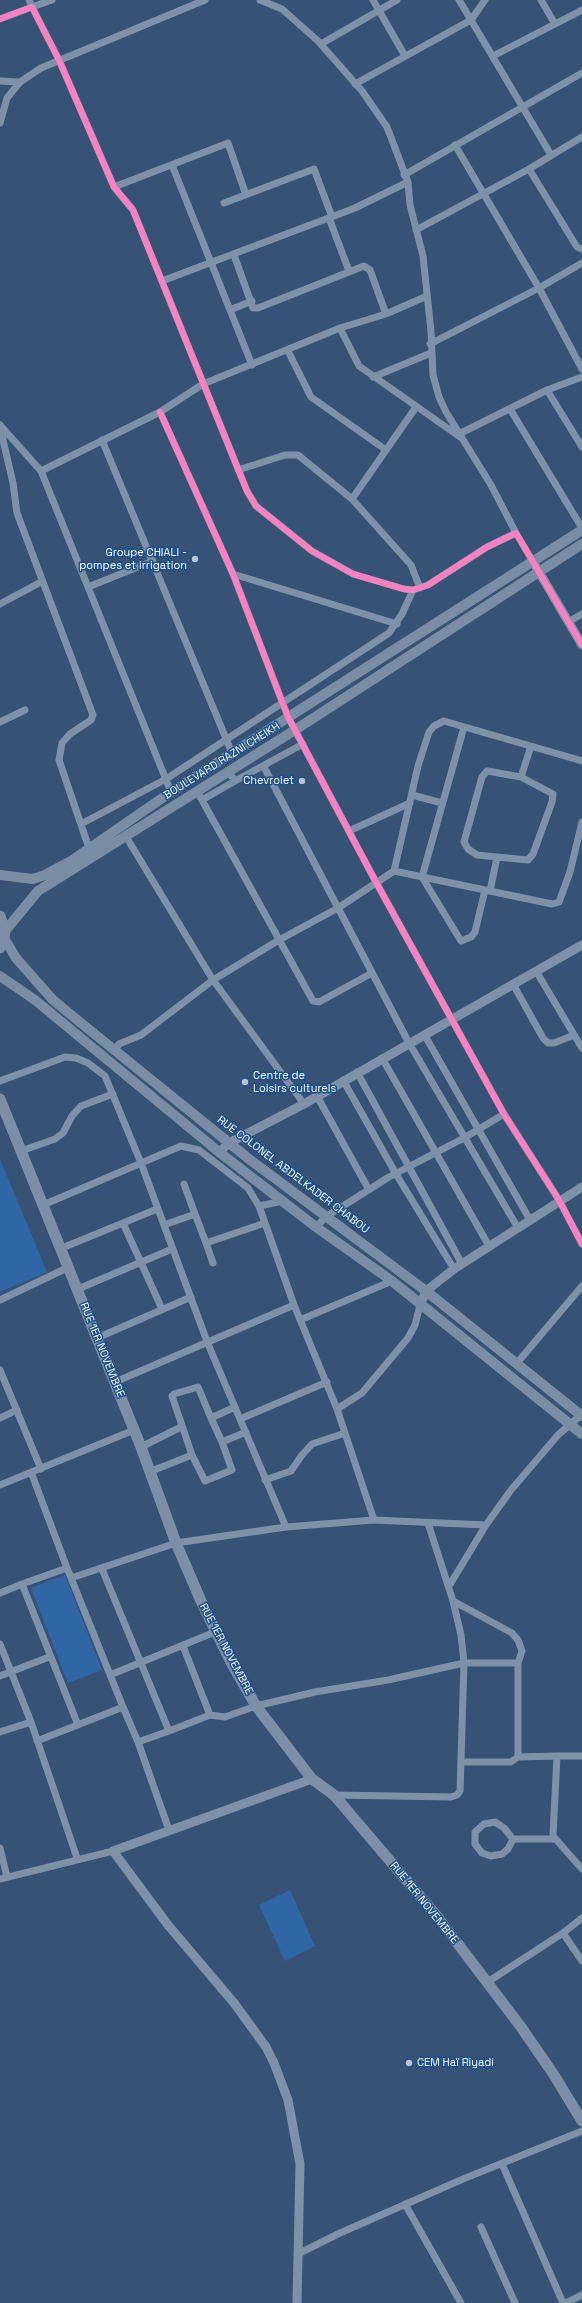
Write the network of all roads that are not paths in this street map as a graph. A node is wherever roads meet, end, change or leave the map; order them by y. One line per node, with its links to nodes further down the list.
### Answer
1 (29, 0): 10 (street)
2 (52, 0): 10 (street)
3 (205, 0): 19 (street)
4 (260, 0): 16 (street)
5 (373, 0): 11 (street)
6 (397, 0): 11 (street)
7 (459, 0): 14 (street)
8 (484, 0): 14 (street)
9 (541, 0): 15 (street)
10 (32, 7): 13 (street); 19 (street)
11 (379, 10): 16 (street); 17 (street)
12 (582, 10): 15 (street)
13 (0, 19)
14 (471, 20): 17 (street); 18 (street)
15 (555, 24): 18 (street)
16 (321, 44): 23 (street)
17 (405, 56): 23 (street)
18 (493, 56): 24 (street)
19 (59, 60): 22 (street); 33 (street)
20 (582, 73): 24 (street)
21 (0, 80): 22 (street)
22 (20, 82): 25 (street)
23 (355, 84): 31 (street)
24 (522, 107): 27 (street); 28 (street)
25 (0, 123)
26 (582, 137): 28 (street)
27 (455, 145): 31 (street); 34 (street)
28 (551, 155): 30 (street)
29 (172, 165): 33 (street); 35 (street); 42 (street)
30 (529, 169): 34 (street); 39 (street)
31 (404, 175): 32 (street)
32 (408, 182): 37 (street); 38 (street)
33 (114, 187): 44 (street)
34 (484, 193): 38 (street); 45 (street)
35 (246, 195): 36 (street); 37 (street)
36 (224, 203)
37 (331, 218): 40 (street); 43 (street)
38 (416, 230): 46 (street)
39 (582, 249)
40 (234, 255): 42 (street); 47 (street)
41 (582, 263): 45 (street)
42 (211, 264): 44 (street); 48 (street)
43 (350, 271): 47 (street); 49 (street)
44 (162, 281): 58 (street)
45 (539, 288): 51 (street); 55 (street)
46 (427, 296): 49 (street); 51 (street)
47 (252, 301): 48 (street)
48 (230, 310): 54 (street)
49 (386, 314): 50 (street)
50 (340, 328): 52 (street); 56 (street)
51 (430, 344): 53 (street)
52 (288, 351): 54 (street); 67 (street)
53 (431, 353): 56 (street); 64 (street)
54 (252, 365): 58 (street)
55 (582, 369)
56 (373, 377): 60 (street)
57 (582, 377): 59 (street)
58 (204, 384): 62 (street); 68 (street)
59 (547, 390): 61 (street); 66 (street)
60 (416, 407): 64 (street); 67 (street)
61 (510, 409): 64 (street); 71 (street)
62 (160, 412): 65 (street); 77 (street)
63 (0, 426): 69 (street); 78 (street)
64 (461, 436): 72 (street)
65 (102, 440): 69 (street); 75 (street)
66 (582, 447)
67 (386, 450): 70 (street)
68 (238, 470): 70 (street); 80 (street)
69 (41, 471): 79 (street)
70 (352, 499): 80 (street)
71 (582, 529): 74 (main road, BOULEVARD RAZNI CHEIKH)
72 (516, 533): 74 (street); 80 (street)
73 (582, 544): 76 (main road, BOULEVARD RAZNI CHEIKH)
74 (532, 560): 76 (street); 88 (main road, BOULEVARD RAZNI CHEIKH)
75 (152, 561): 79 (street); 92 (street)
76 (539, 571): 83 (street); 91 (main road, BOULEVARD RAZNI CHEIKH)
77 (233, 574): 84 (street); 86 (street)
78 (41, 582): 81 (street); 109 (street)
79 (88, 587): 100 (street)
80 (416, 589): 84 (street)
81 (0, 604)
82 (582, 614): 83 (street)
83 (568, 622): 85 (street)
84 (397, 624): 86 (street)
85 (582, 645)
86 (283, 701): 88 (street); 92 (street)
87 (25, 710): 89 (street)
88 (288, 717): 91 (street); 95 (main road, BOULEVARD RAZNI CHEIKH)
89 (0, 722)
90 (464, 727): 94 (street); 104 (street); 107 (street)
91 (295, 730): 93 (street); 98 (main road, BOULEVARD RAZNI CHEIKH)
92 (226, 738): 95 (street); 100 (street)
93 (303, 744): 97 (street); 110 (street)
94 (531, 746): 96 (street); 99 (street)
95 (232, 753): 103 (main road, BOULEVARD RAZNI CHEIKH)
96 (582, 761)
97 (264, 767): 101 (street); 119 (street)
98 (228, 771): 101 (street); 102 (main road, BOULEVARD RAZNI CHEIKH)
99 (521, 777): 113 (street); 113 (street)
100 (166, 779): 103 (street); 109 (street)
101 (235, 781): 105 (street)
102 (196, 791): 105 (street); 111 (main road, BOULEVARD RAZNI CHEIKH)
103 (171, 792): 112 (main road, BOULEVARD RAZNI CHEIKH)
104 (412, 795): 106 (street); 107 (street)
105 (202, 800): 122 (street)
106 (410, 803): 110 (street); 114 (street)
107 (442, 803): 116 (street)
108 (582, 822): 118 (street)
109 (81, 824): 112 (street)
110 (348, 831): 117 (street)
111 (125, 836): 112 (main road, BOULEVARD RAZNI CHEIKH); 128 (street)
112 (90, 853): 115 (main road, BOULEVARD RAZNI CHEIKH); 121 (main road, BOULEVARD RAZNI CHEIKH)
113 (497, 857): 118 (street)
114 (394, 871): 116 (street); 117 (street)
115 (0, 875)
116 (422, 877): 118 (street); 118 (street)
117 (377, 884): 119 (street); 130 (street)
118 (487, 890)
119 (338, 908): 122 (street); 126 (street)
120 (0, 916): 121 (main road)
121 (4, 934): 124 (main road); 135 (main road, RUE COLONEL ABDELKADER CHABOU)
122 (279, 940): 126 (street); 128 (street)
123 (582, 945): 125 (street)
124 (0, 948)
125 (536, 971): 129 (street); 132 (street)
126 (372, 973): 133 (street)
127 (0, 976): 149 (main road)
128 (213, 980): 135 (street); 143 (street)
129 (514, 984): 130 (street); 132 (street)
130 (452, 1019): 131 (street); 144 (street)
131 (424, 1034): 133 (street); 145 (street)
132 (574, 1035): 134 (street)
133 (409, 1043): 136 (street); 146 (street)
134 (582, 1048)
135 (115, 1050): 147 (main road, RUE COLONEL ABDELKADER CHABOU)
136 (382, 1058): 137 (street); 150 (street)
137 (357, 1072): 138 (street); 152 (street)
138 (343, 1080): 141 (street); 153 (street)
139 (0, 1081): 140 (street)
140 (113, 1094): 148 (street); 151 (street)
141 (317, 1096): 143 (street); 156 (street)
142 (0, 1099): 148 (main road, RUE 1ER NOVEMBRE)
143 (304, 1104): 147 (street)
144 (504, 1114): 145 (street); 157 (street)
145 (478, 1129): 146 (street); 164 (street)
146 (464, 1138): 150 (street); 169 (street)
147 (229, 1143): 149 (street); 163 (main road, RUE COLONEL ABDELKADER CHABOU)
148 (21, 1151): 159 (main road, RUE 1ER NOVEMBRE)
149 (219, 1152): 158 (main road)
150 (435, 1152): 152 (street); 172 (street)
151 (141, 1164): 159 (street); 160 (street); 161 (street)
152 (409, 1167): 153 (street); 178 (street)
153 (396, 1174): 156 (street); 178 (street)
154 (184, 1184): 162 (street)
155 (582, 1186): 157 (street)
156 (369, 1190): 163 (street)
157 (559, 1200): 164 (street); 171 (street)
158 (283, 1201): 160 (street); 168 (main road)
159 (43, 1205): 173 (main road, RUE 1ER NOVEMBRE)
160 (259, 1206): 166 (street)
161 (157, 1209): 165 (street); 167 (street)
162 (195, 1214): 167 (street); 170 (street)
163 (327, 1216): 168 (street); 182 (main road, RUE COLONEL ABDELKADER CHABOU)
164 (530, 1220): 169 (street)
165 (123, 1223): 173 (street); 176 (street)
166 (265, 1223): 170 (street); 185 (street)
167 (164, 1225): 174 (street)
168 (316, 1227): 179 (main road)
169 (518, 1228): 172 (street)
170 (206, 1243): 175 (street)
171 (582, 1244)
172 (489, 1246): 178 (street)
173 (62, 1248): 177 (main road, RUE 1ER NOVEMBRE)
174 (172, 1249): 176 (street); 183 (street)
175 (213, 1263)
176 (141, 1264): 181 (street); 187 (street)
177 (68, 1267): 181 (main road, RUE 1ER NOVEMBRE); 184 (street)
178 (458, 1267): 182 (street)
179 (392, 1282): 186 (main road); 188 (street)
180 (582, 1286): 191 (street)
181 (78, 1289): 189 (main road, RUE 1ER NOVEMBRE)
182 (426, 1291): 186 (street); 191 (main road, RUE COLONEL ABDELKADER CHABOU)
183 (191, 1298): 187 (street); 190 (street)
184 (0, 1300)
185 (294, 1305): 188 (street); 190 (street)
186 (420, 1305): 196 (street); 202 (main road)
187 (162, 1309): 189 (street)
188 (300, 1320): 194 (street)
189 (97, 1338): 193 (main road, RUE 1ER NOVEMBRE)
190 (208, 1344): 193 (street); 195 (street)
191 (517, 1363): 198 (main road, RUE COLONEL ABDELKADER CHABOU)
192 (0, 1370): 197 (street)
193 (115, 1382): 204 (main road, RUE 1ER NOVEMBRE)
194 (327, 1382): 196 (street); 201 (street)
195 (235, 1407): 200 (street); 201 (street)
196 (337, 1409): 206 (street)
197 (17, 1410): 199 (street); 211 (street)
198 (581, 1415): 202 (street)
199 (0, 1418)
200 (211, 1418): 203 (street); 208 (street)
201 (240, 1419): 205 (street)
202 (570, 1424): 207 (main road); 218 (street)
203 (181, 1428): 209 (street); 210 (street)
204 (134, 1430): 209 (main road, RUE 1ER NOVEMBRE); 211 (street)
205 (246, 1432): 208 (street); 214 (street)
206 (345, 1433): 214 (street); 216 (street)
207 (582, 1434)
208 (222, 1442): 210 (street)
209 (141, 1447): 213 (main road, RUE 1ER NOVEMBRE)
210 (192, 1455): 213 (street)
211 (41, 1468): 212 (street)
212 (32, 1472): 215 (street); 221 (street)
213 (149, 1472): 220 (main road, RUE 1ER NOVEMBRE)
214 (266, 1480): 219 (street)
215 (0, 1485)
216 (374, 1520): 217 (street); 219 (street)
217 (428, 1523): 218 (street); 225 (street)
218 (486, 1524): 225 (street)
219 (286, 1527): 220 (street)
220 (176, 1543): 222 (street); 228 (main road, RUE 1ER NOVEMBRE)
221 (67, 1568): 223 (street); 224 (street)
222 (102, 1569): 223 (street); 234 (street)
223 (71, 1578): 236 (street)
224 (22, 1584): 226 (street); 231 (street)
225 (449, 1586): 227 (street)
226 (0, 1593)
227 (453, 1601): 232 (street); 233 (street)
228 (215, 1632): 230 (street); 238 (main road, RUE 1ER NOVEMBRE)
229 (0, 1644): 235 (street)
230 (183, 1646): 234 (street); 240 (street)
231 (49, 1657): 235 (street); 242 (street)
232 (464, 1663): 233 (street); 238 (street); 250 (street)
233 (518, 1663): 249 (street)
234 (140, 1664): 236 (street); 243 (street)
235 (12, 1672): 237 (street); 241 (street)
236 (110, 1675): 239 (street)
237 (0, 1676)
238 (256, 1706): 240 (street); 251 (main road, RUE 1ER NOVEMBRE)
239 (123, 1707): 242 (street); 246 (street)
240 (210, 1715): 243 (street)
241 (31, 1722): 244 (street); 245 (street)
242 (78, 1725): 245 (street)
243 (170, 1731): 246 (street)
244 (0, 1732)
245 (37, 1741): 258 (street)
246 (138, 1742): 253 (street)
247 (557, 1756): 248 (street); 249 (street); 255 (street)
248 (582, 1756)
249 (518, 1757): 250 (street)
250 (461, 1762): 252 (street)
251 (312, 1779): 252 (main road, RUE 1ER NOVEMBRE); 253 (street)
252 (334, 1795): 264 (main road, RUE 1ER NOVEMBRE)
253 (168, 1830): 257 (street)
254 (512, 1839): 254 (street); 255 (street)
255 (554, 1839): 259 (street)
256 (0, 1848): 260 (street)
257 (113, 1850): 258 (street); 270 (street)
258 (77, 1858): 260 (street)
259 (582, 1869)
260 (3, 1878)
261 (582, 1918): 262 (street)
262 (563, 1933): 263 (street); 264 (street)
263 (582, 1961)
264 (486, 1983): 265 (main road, RUE 1ER NOVEMBRE)
265 (582, 2122)
266 (582, 2131): 267 (street)
267 (502, 2164): 268 (street); 275 (street)
268 (406, 2204): 270 (street); 273 (street)
269 (481, 2227): 274 (street)
270 (300, 2253): 272 (street)
271 (582, 2295): 276 (street)
272 (297, 2303)
273 (461, 2303)
274 (515, 2303)
275 (563, 2303)
276 (566, 2303)

